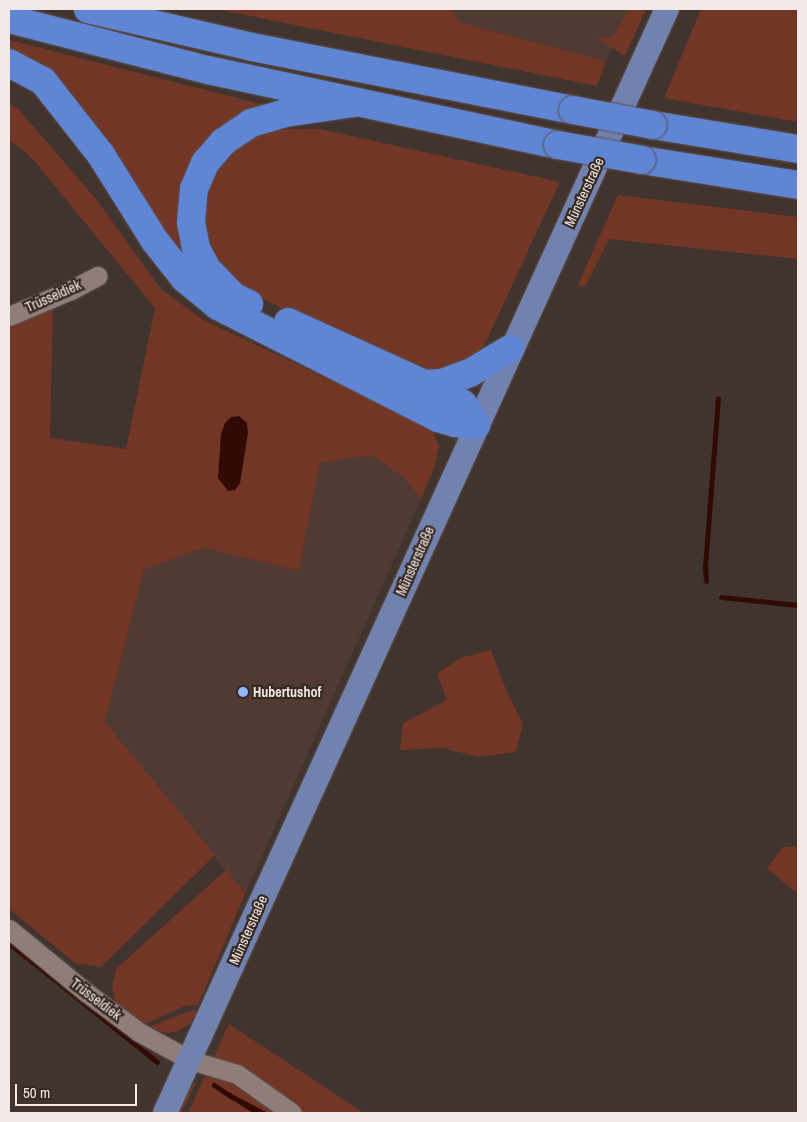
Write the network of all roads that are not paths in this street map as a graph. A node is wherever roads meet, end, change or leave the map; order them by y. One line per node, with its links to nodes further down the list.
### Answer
1 (88, 9): 6 (highway, bridge)
2 (667, 9): 10 (main road, Münsterstraße)
3 (9, 18): 5 (highway)
4 (9, 63): 12 (highway)
5 (354, 103): 7 (highway, bridge); 11 (highway)
6 (798, 149)
7 (798, 185)
8 (97, 276): 9 (street, Trüsseldiek)
9 (9, 316)
10 (510, 349): 11 (highway); 12 (main road, Münsterstraße)
11 (424, 384): 12 (highway)
12 (476, 425): 14 (main road, Münsterstraße)
13 (9, 930): 14 (street, Trüsseldiek)
14 (190, 1060): 15 (main road, Münsterstraße); 16 (street, Trüsseldiek)
15 (165, 1113)
16 (292, 1113)

